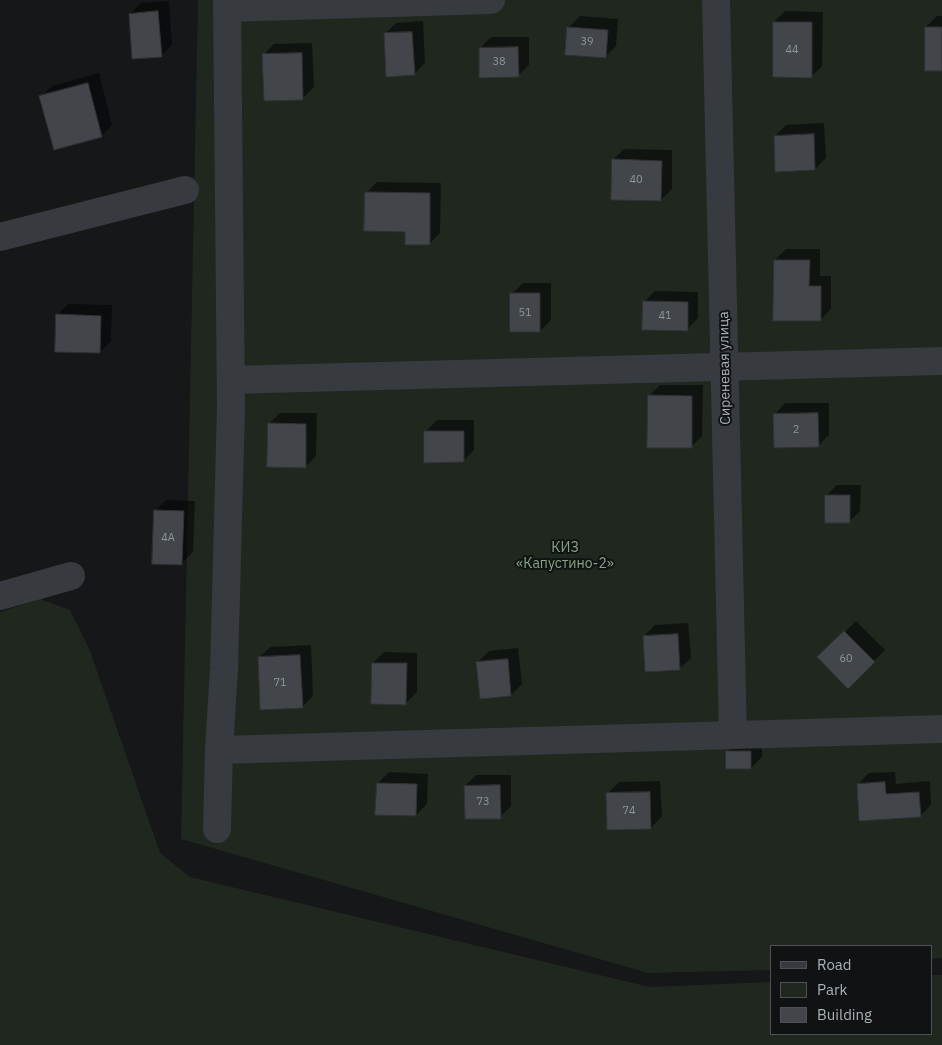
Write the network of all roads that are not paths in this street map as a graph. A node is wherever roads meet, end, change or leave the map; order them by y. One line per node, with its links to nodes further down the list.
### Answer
1 (491, 0): 3 (street)
2 (716, 0): 7 (street, Сиреневая улица)
3 (227, 4): 8 (street)
4 (185, 190): 5 (street)
5 (0, 238)
6 (942, 361): 7 (street)
7 (724, 365): 8 (street); 12 (street, Сиреневая улица)
8 (230, 380): 13 (street)
9 (71, 576): 10 (street)
10 (0, 596)
11 (942, 729): 12 (street)
12 (733, 735): 13 (street)
13 (219, 750): 14 (street)
14 (217, 829)

